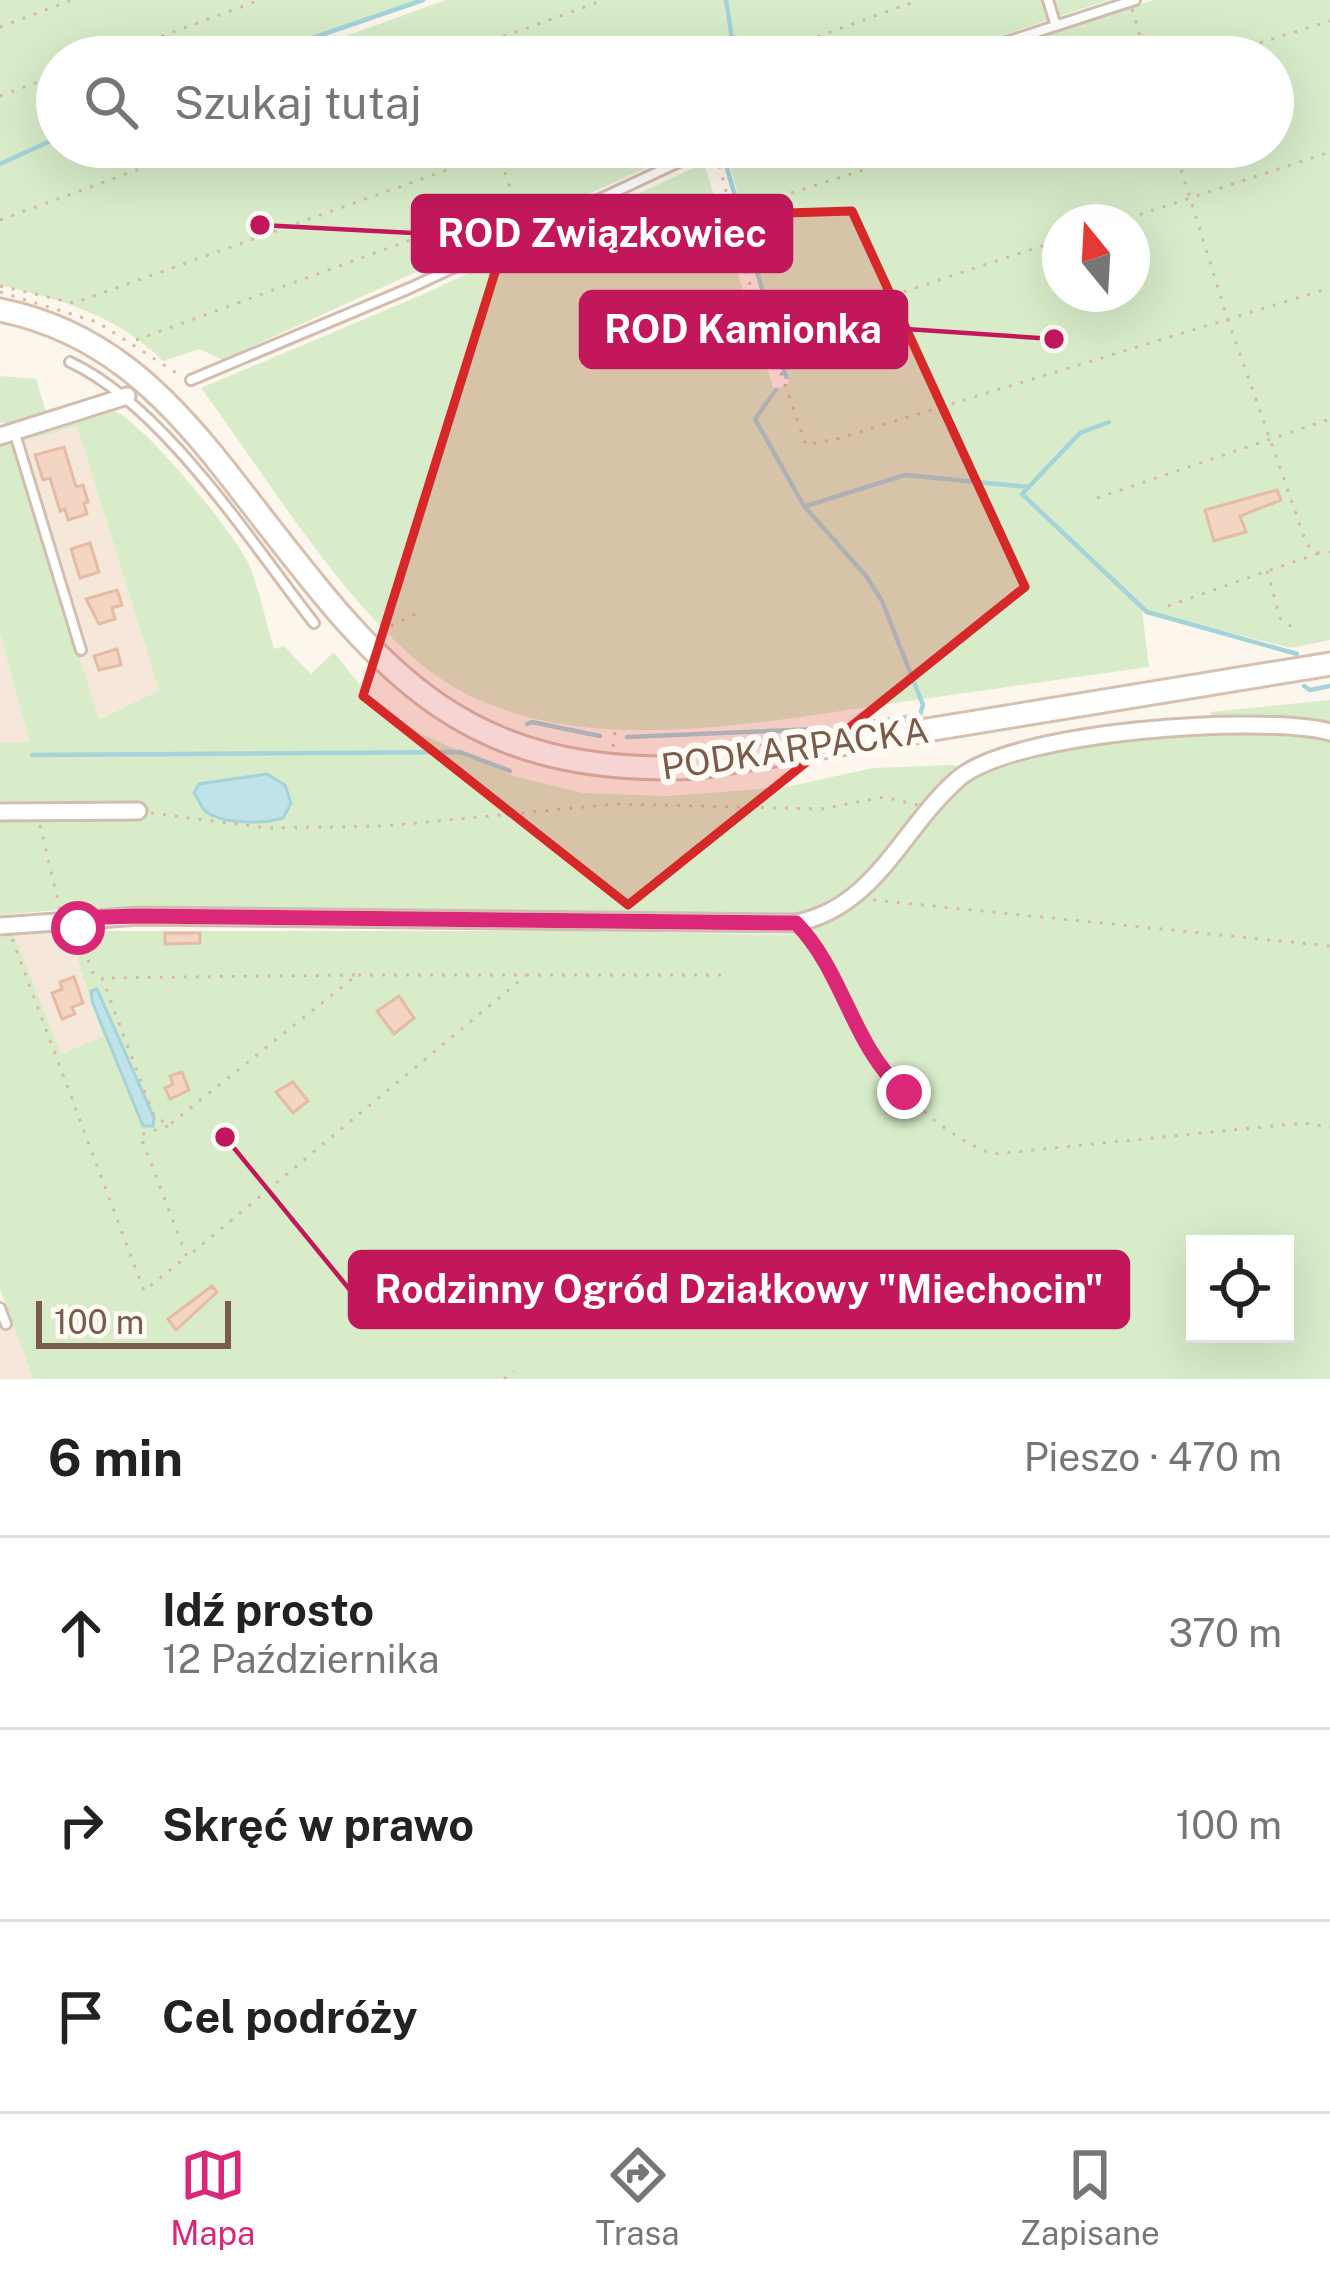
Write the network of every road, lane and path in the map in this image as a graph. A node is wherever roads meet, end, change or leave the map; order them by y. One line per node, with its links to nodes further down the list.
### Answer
1 (72, 0): 9 (path)
2 (260, 0): 10 (path)
3 (604, 0): 11 (path)
4 (919, 0): 12 (path)
5 (1048, 0): 8 (lane)
6 (1132, 1): 8 (lane); 14 (path)
7 (1330, 20): 15 (path)
8 (1055, 23): 13 (lane)
9 (0, 27)
10 (162, 36)
11 (505, 36)
12 (819, 36)
13 (1019, 36)
14 (1141, 36)
15 (1280, 36)
16 (36, 83): 17 (path)
17 (0, 96)
18 (1330, 152): 19 (path)
19 (1294, 164)
20 (142, 168): 31 (path)
21 (453, 168): 33 (path)
22 (503, 168): 38 (path)
23 (667, 168): 40 (lane)
24 (718, 168): 37 (path)
25 (869, 168): 29 (path)
26 (1180, 168): 28 (path)
27 (1281, 168): 28 (path)
28 (1189, 198): 30 (path); 36 (path)
29 (757, 204)
30 (1150, 211)
31 (0, 220)
32 (1042, 246): 37 (path)
33 (0, 286)
34 (1330, 288): 36 (path)
35 (0, 310): 53 (main road, PODKARPACKA)
36 (1228, 320): 37 (path); 44 (path)
37 (767, 337)
38 (136, 340)
39 (70, 362): 41 (lane)
40 (191, 380)
41 (127, 396): 43 (street); 51 (lane)
42 (1330, 419): 44 (path)
43 (7, 434): 54 (lane)
44 (1270, 440): 45 (path); 47 (path)
45 (1096, 498)
46 (1330, 552): 47 (path)
47 (1319, 553): 48 (path)
48 (1267, 570): 49 (path); 52 (path)
49 (1168, 606)
50 (416, 614): 53 (path)
51 (314, 623)
52 (1293, 628)
53 (367, 645): 60 (main road, PODKARPACKA)
54 (81, 650)
55 (1330, 664): 56 (main road, PODKARPACKA)
56 (1066, 707): 59 (street); 60 (main road, PODKARPACKA)
57 (616, 725): 60 (path)
58 (1330, 731): 59 (street)
59 (1071, 741): 61 (street)
60 (610, 767)
61 (932, 808): 62 (path); 65 (street)
62 (138, 811): 64 (street)
63 (0, 812): 64 (street)
64 (37, 812): 66 (path)
65 (854, 898): 67 (street); 69 (path)
66 (69, 919): 67 (street); 68 (street); 73 (path)
67 (796, 923): 75 (path)
68 (5, 926): 76 (path)
69 (1330, 946)
70 (529, 973): 71 (path); 72 (path); 76 (path)
71 (728, 974)
72 (357, 975): 73 (path); 74 (path)
73 (102, 978): 74 (path)
74 (170, 1125): 76 (path)
75 (1330, 1127)
76 (188, 1257)
77 (0, 1308): 78 (lane)
78 (6, 1324)
79 (514, 1371): 80 (path)
80 (504, 1379)

